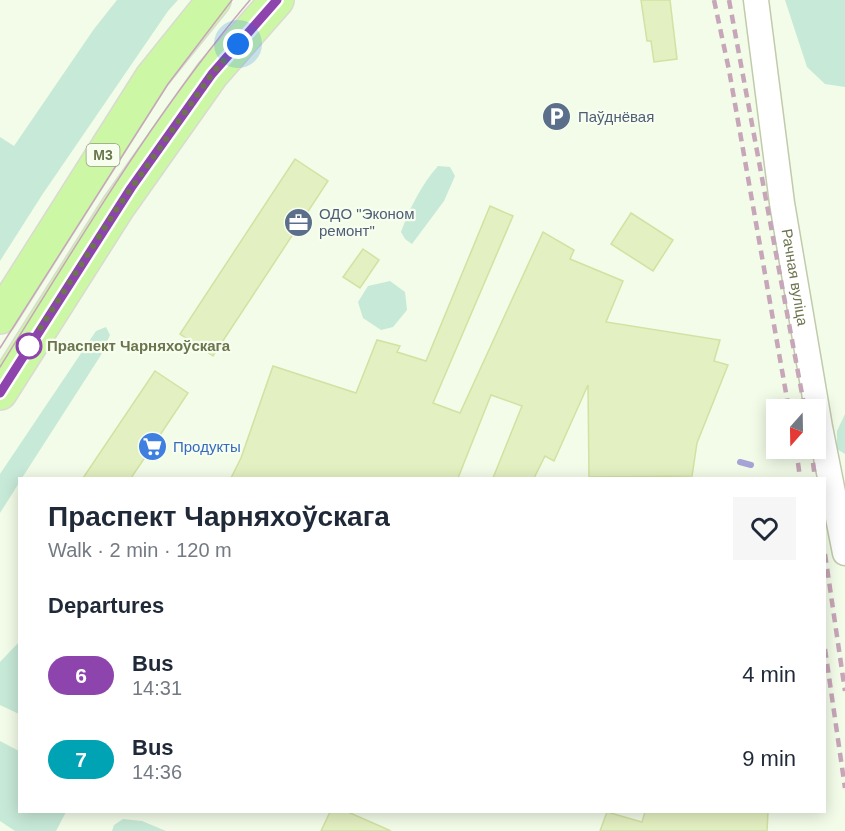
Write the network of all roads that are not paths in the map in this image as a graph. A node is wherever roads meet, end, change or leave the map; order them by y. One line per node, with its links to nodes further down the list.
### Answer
1 (214, 0): 4 (main road, М3)
2 (277, 0): 5 (main road, М3)
3 (756, 0): 6 (street, Рачная вуліца)
4 (0, 317)
5 (0, 393)
6 (845, 554)

